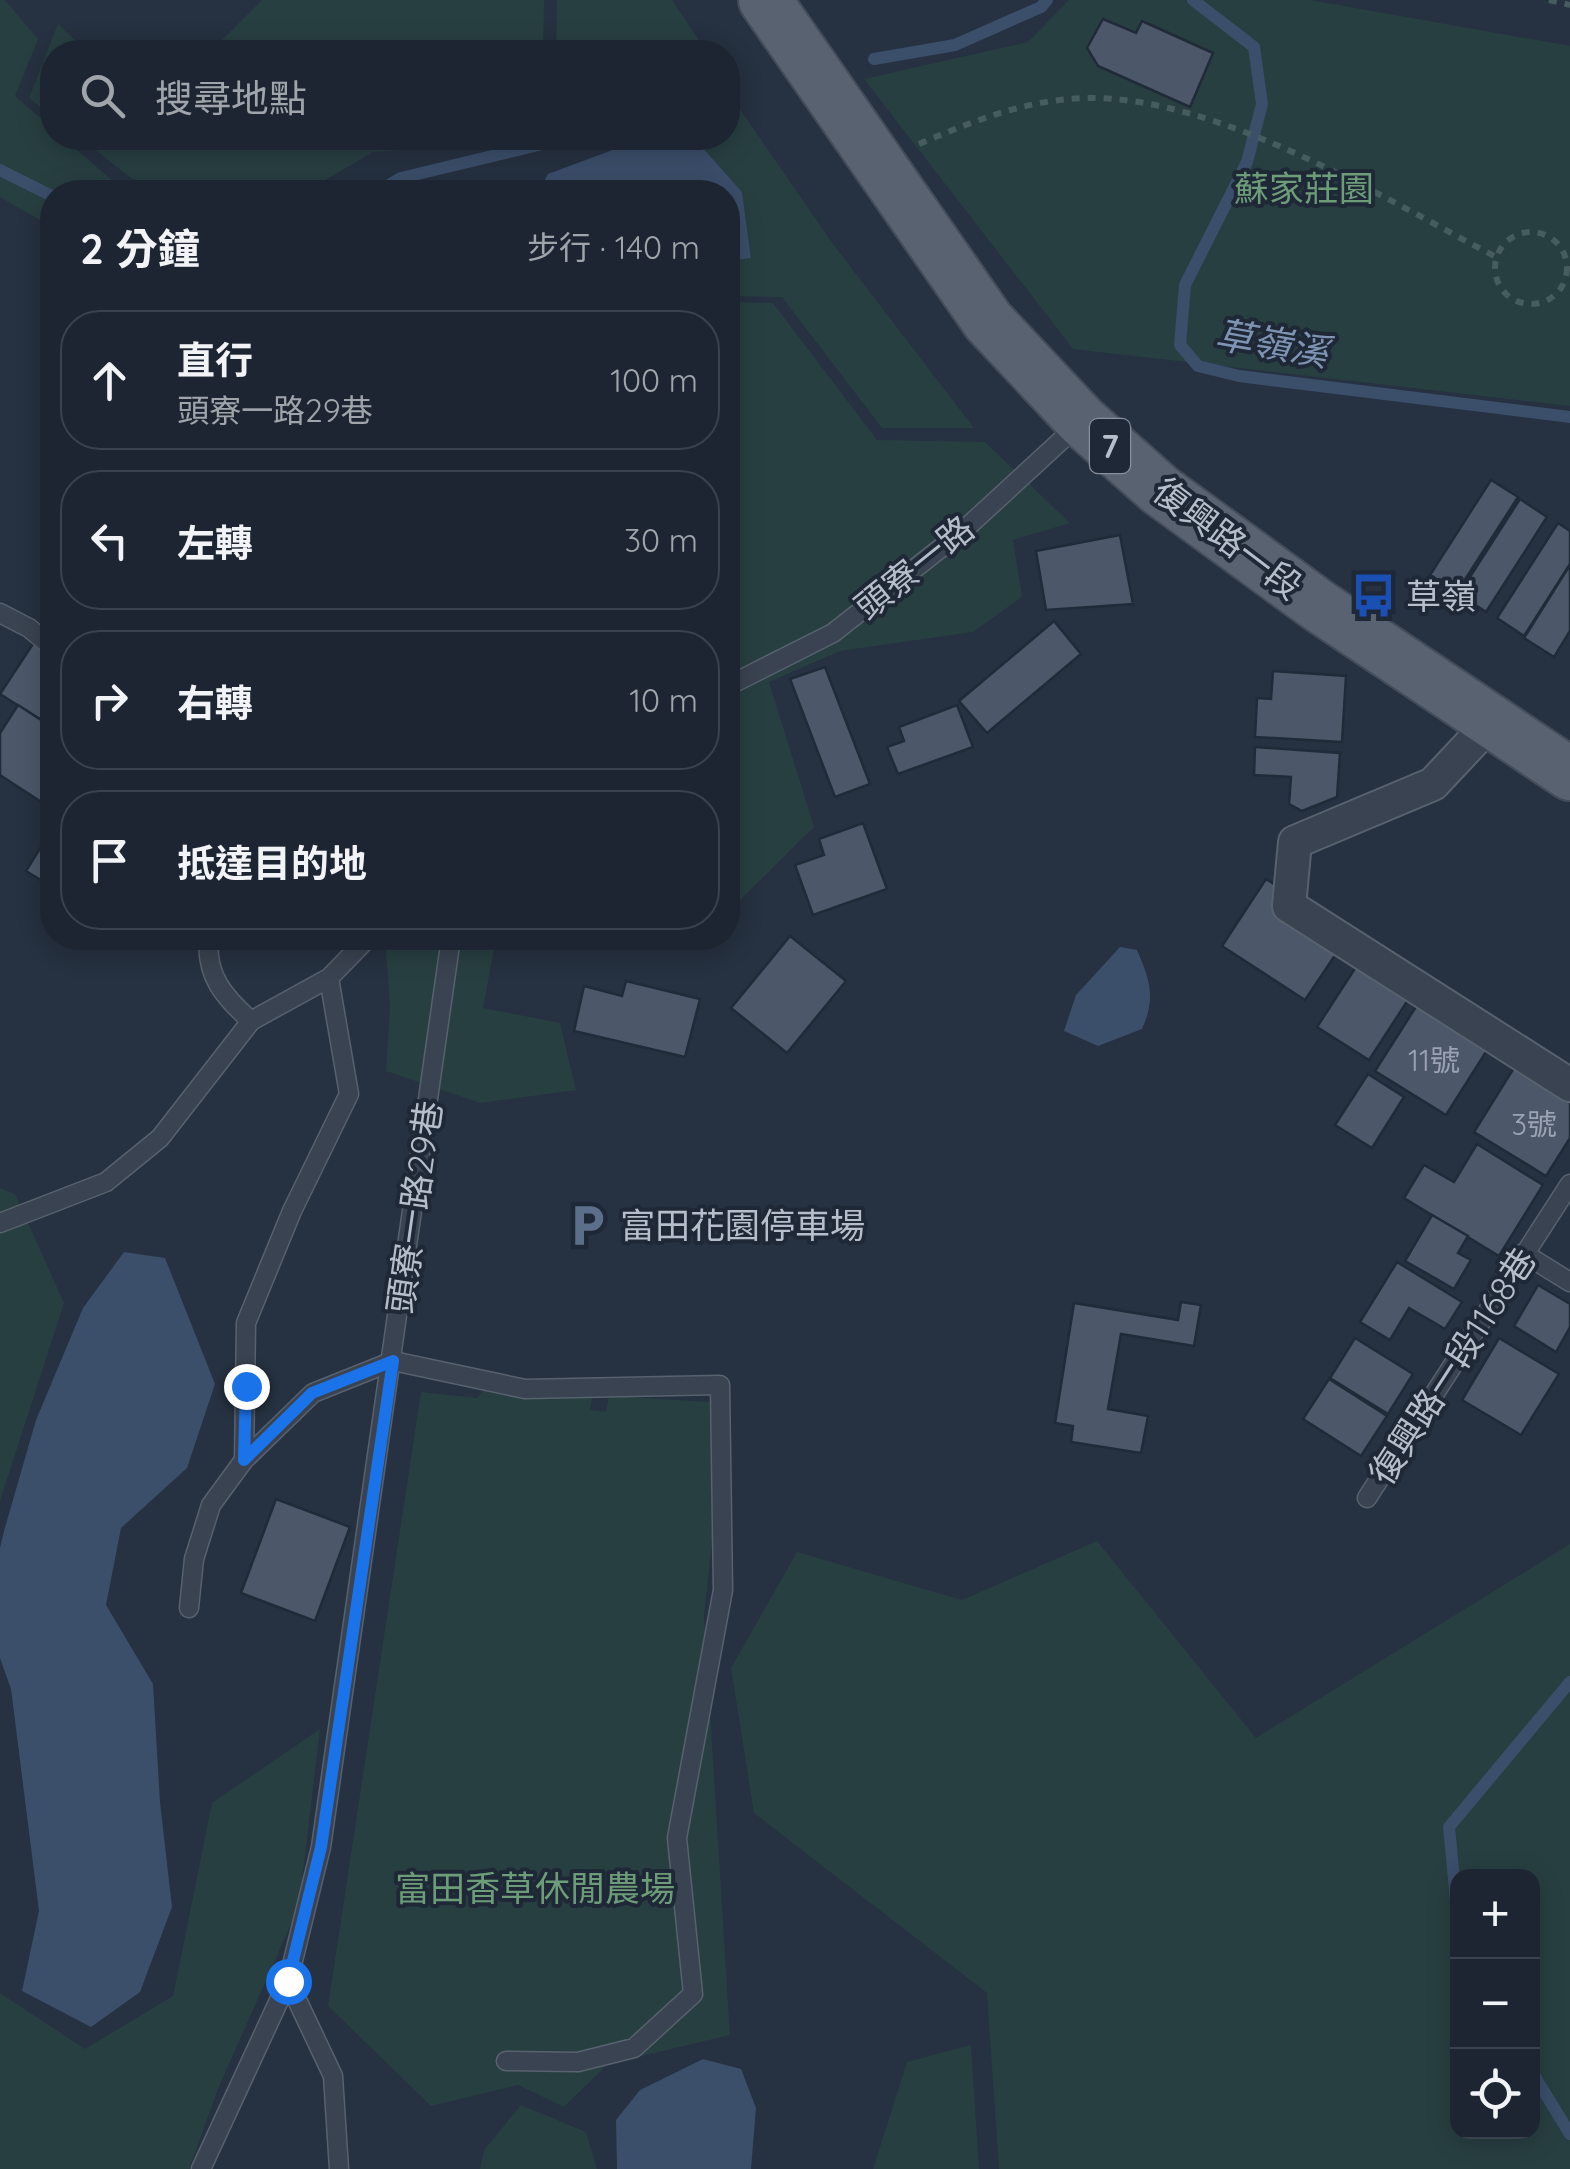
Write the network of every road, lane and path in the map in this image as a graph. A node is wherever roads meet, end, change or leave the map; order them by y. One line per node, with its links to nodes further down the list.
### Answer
1 (765, 0): 4 (main road, 復興路一段 / 7)
2 (1549, 0): 3 (path)
3 (1570, 5)
4 (877, 162): 5 (path); 7 (main road, 復興路一段 / 7)
5 (1496, 257): 6 (path); 6 (path)
6 (1568, 273)
7 (1082, 422): 10 (lane, 頭寮一路); 11 (main road, 復興路一段 / 7)
8 (0, 613): 9 (lane)
9 (40, 637)
10 (740, 680)
11 (1493, 720): 12 (main road, 復興路一段 / 7); 18 (street)
12 (1570, 774)
13 (208, 950): 17 (lane)
14 (356, 950): 16 (lane)
15 (449, 950): 23 (lane, 頭寮一路29巷)
16 (328, 978): 17 (lane); 24 (lane)
17 (251, 1021): 20 (lane)
18 (1570, 1085)
19 (1570, 1184): 21 (lane, 復興路一段1168巷)
20 (0, 1223)
21 (1523, 1253): 22 (lane); 25 (lane, 復興路一段1168巷)
22 (1570, 1282)
23 (393, 1361): 24 (lane); 27 (lane, 頭寮一路29巷); 28 (lane)
24 (244, 1460): 26 (lane)
25 (1368, 1498)
26 (189, 1608)
27 (288, 1981): 29 (lane, 頭寮一路29巷); 30 (lane)
28 (506, 2061)
29 (201, 2169)
30 (339, 2169)

